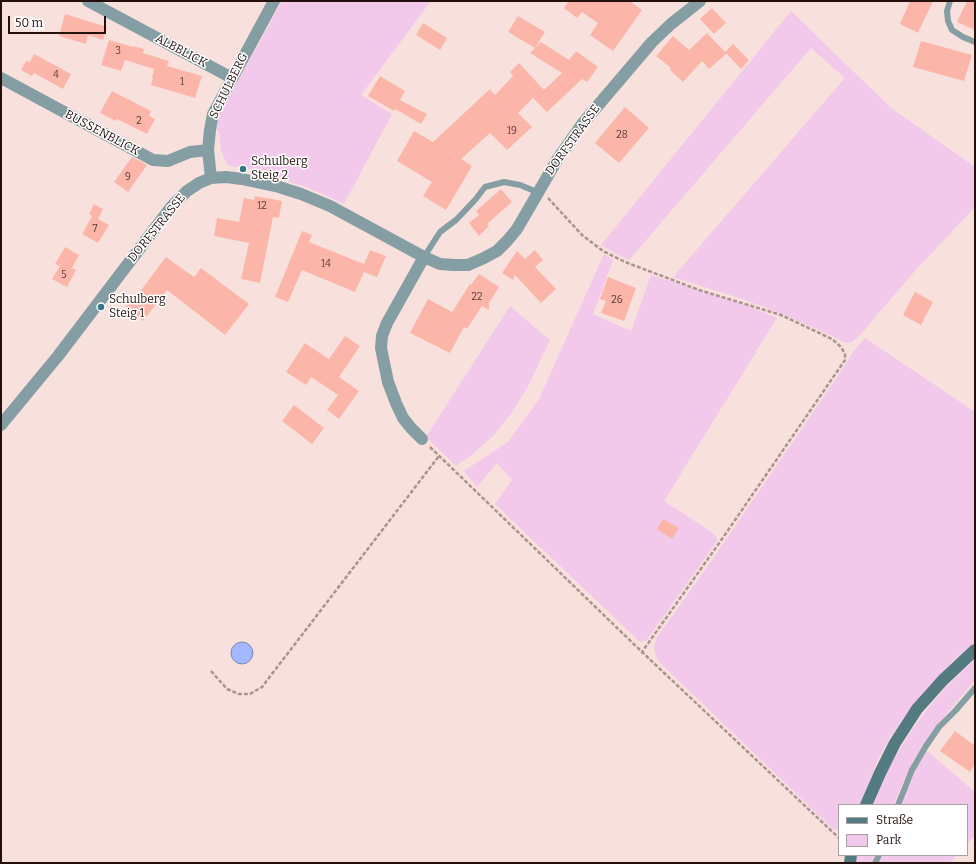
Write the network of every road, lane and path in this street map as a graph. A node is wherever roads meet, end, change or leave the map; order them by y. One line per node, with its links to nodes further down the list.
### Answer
1 (88, 1): 7 (street, ALBBLICK)
2 (274, 1): 7 (street, SCHULBERG)
3 (700, 1): 10 (street, DORFSTRASSE)
4 (950, 1): 5 (lane)
5 (975, 42)
6 (1, 78): 8 (street, BUSSENBLICK)
7 (232, 78): 8 (street, SCHULBERG)
8 (208, 150): 9 (street, SCHULBERG)
9 (212, 178): 11 (street, DORFSTRASSE); 12 (street, DORFSTRASSE)
10 (537, 192): 11 (lane); 11 (street, DORFSTRASSE); 16 (path)
11 (424, 257): 13 (street)
12 (1, 425)
13 (422, 439): 14 (path)
14 (439, 456): 16 (path); 17 (path)
15 (975, 650): 19 (street)
16 (642, 652): 21 (path)
17 (211, 671)
18 (975, 688): 20 (lane)
19 (866, 804)
20 (898, 804)
21 (838, 837)

